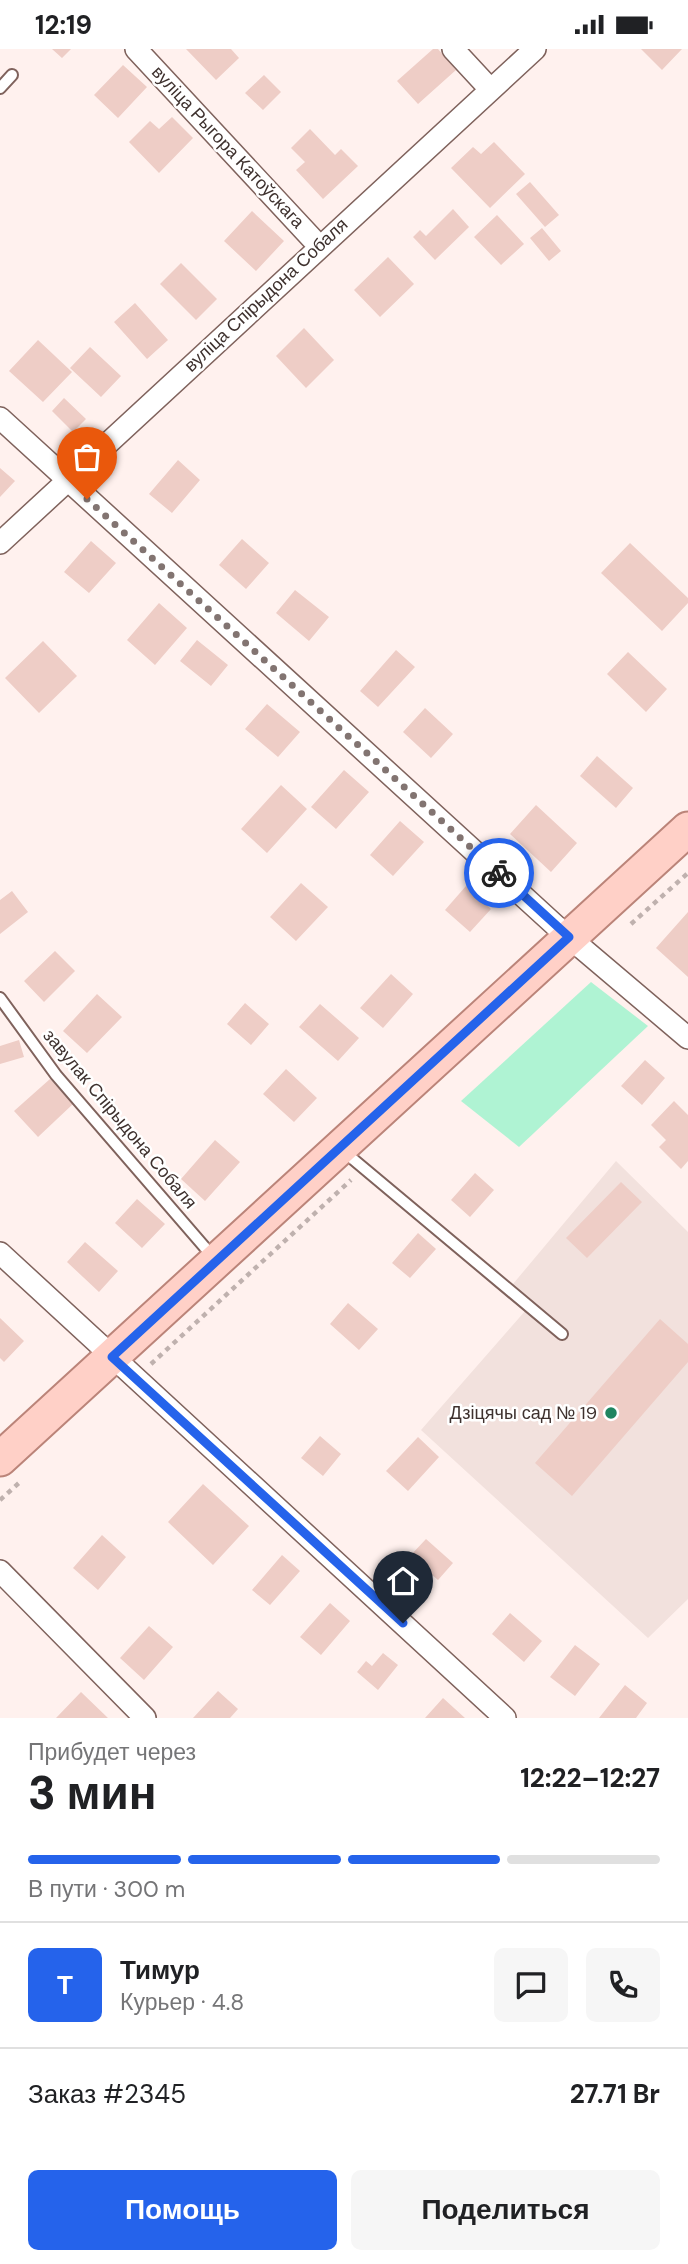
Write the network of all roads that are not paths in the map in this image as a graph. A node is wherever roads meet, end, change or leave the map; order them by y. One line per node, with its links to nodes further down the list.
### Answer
1 (136, 49): 7 (street, вуліца Рыгора Катоўскага)
2 (453, 49): 6 (street)
3 (534, 49): 6 (street, вуліца Спірыдона Собаля)
4 (12, 75): 5 (lane)
5 (0, 88)
6 (490, 89): 7 (street, вуліца Спірыдона Собаля)
7 (319, 246): 9 (street, вуліца Спірыдона Собаля)
8 (0, 418): 9 (street)
9 (67, 480): 10 (street, вуліца Спірыдона Собаля); 12 (street)
10 (0, 543)
11 (688, 829): 12 (main road)
12 (569, 937): 14 (street); 15 (main road)
13 (0, 998): 17 (lane, завулак Спірыдона Собаля)
14 (688, 1038)
15 (340, 1149): 17 (main road); 18 (lane)
16 (0, 1254): 19 (street)
17 (216, 1260): 19 (main road)
18 (562, 1334)
19 (112, 1357): 20 (main road); 23 (street)
20 (0, 1459)
21 (0, 1571): 22 (street)
22 (145, 1718)
23 (505, 1718)

